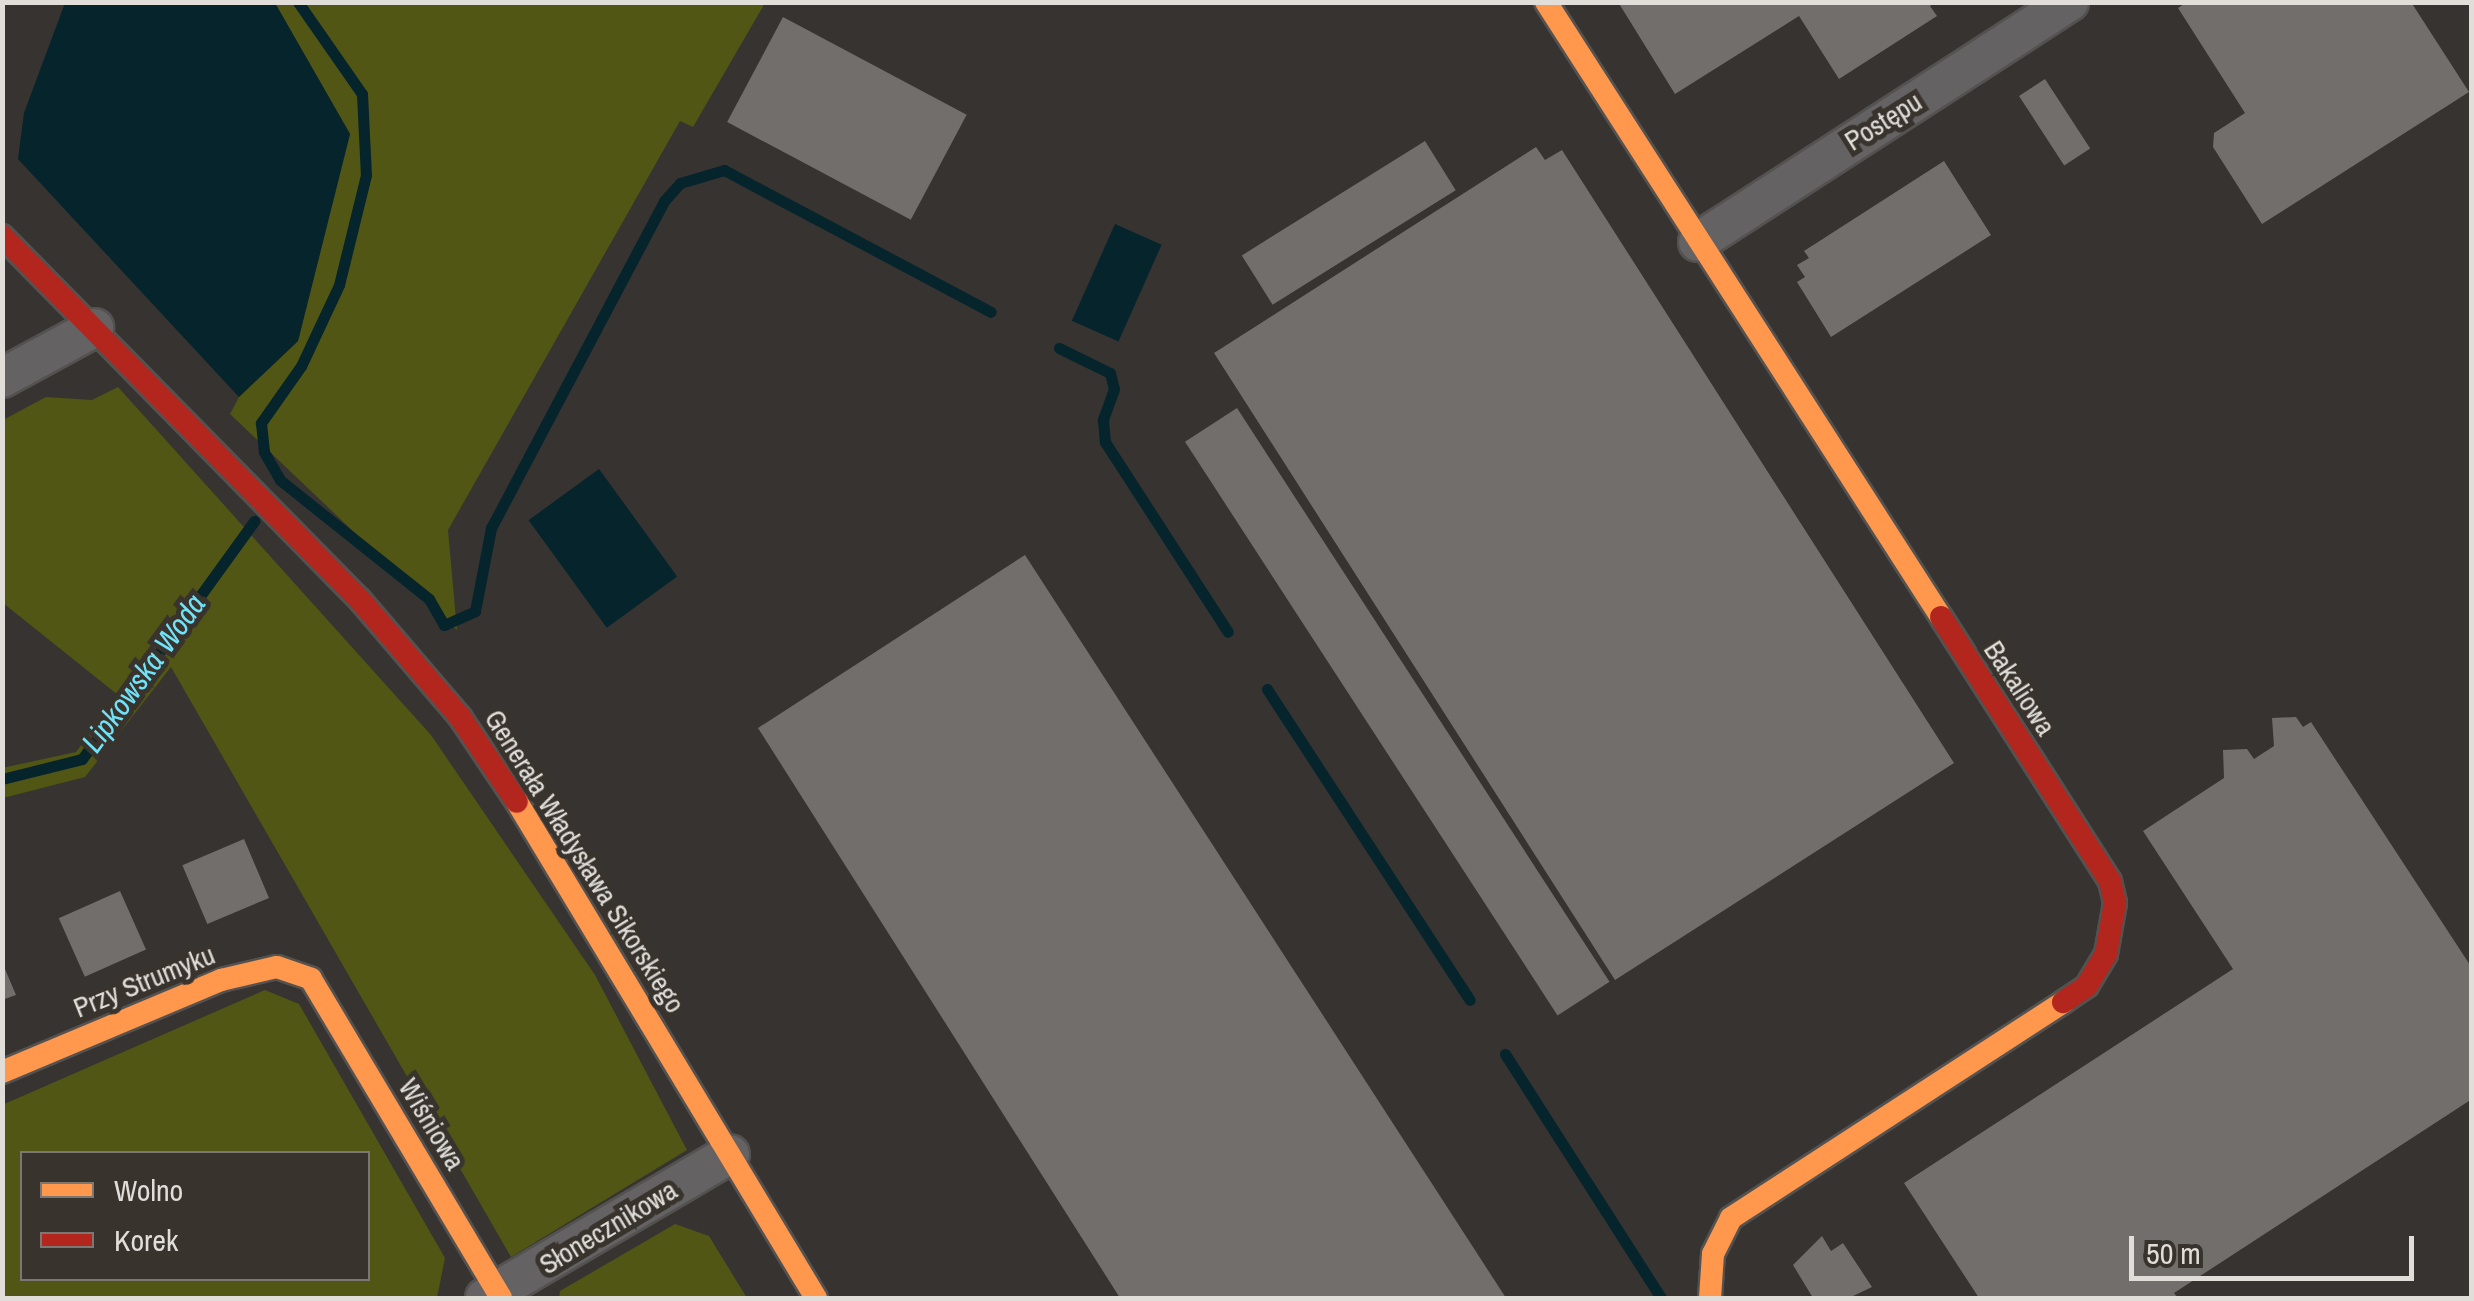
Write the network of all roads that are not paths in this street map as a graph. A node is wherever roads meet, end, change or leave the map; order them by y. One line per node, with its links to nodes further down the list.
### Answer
1 (1546, 2): 4 (street, Bakaliowa)
2 (2069, 2): 4 (street, Postępu)
3 (2, 236): 5 (street, Generała Władysława Sikorskiego)
4 (1698, 242): 12 (street, Bakaliowa)
5 (94, 328): 6 (street); 9 (street, Generała Władysława Sikorskiego)
6 (2, 378)
7 (312, 980): 8 (street, Przy Strumyku); 10 (street, Wiśniowa)
8 (2, 1072)
9 (730, 1154): 10 (street, Słonecznikowa); 11 (street, Generała Władysława Sikorskiego)
10 (495, 1296)
11 (816, 1298)
12 (1710, 1298)

